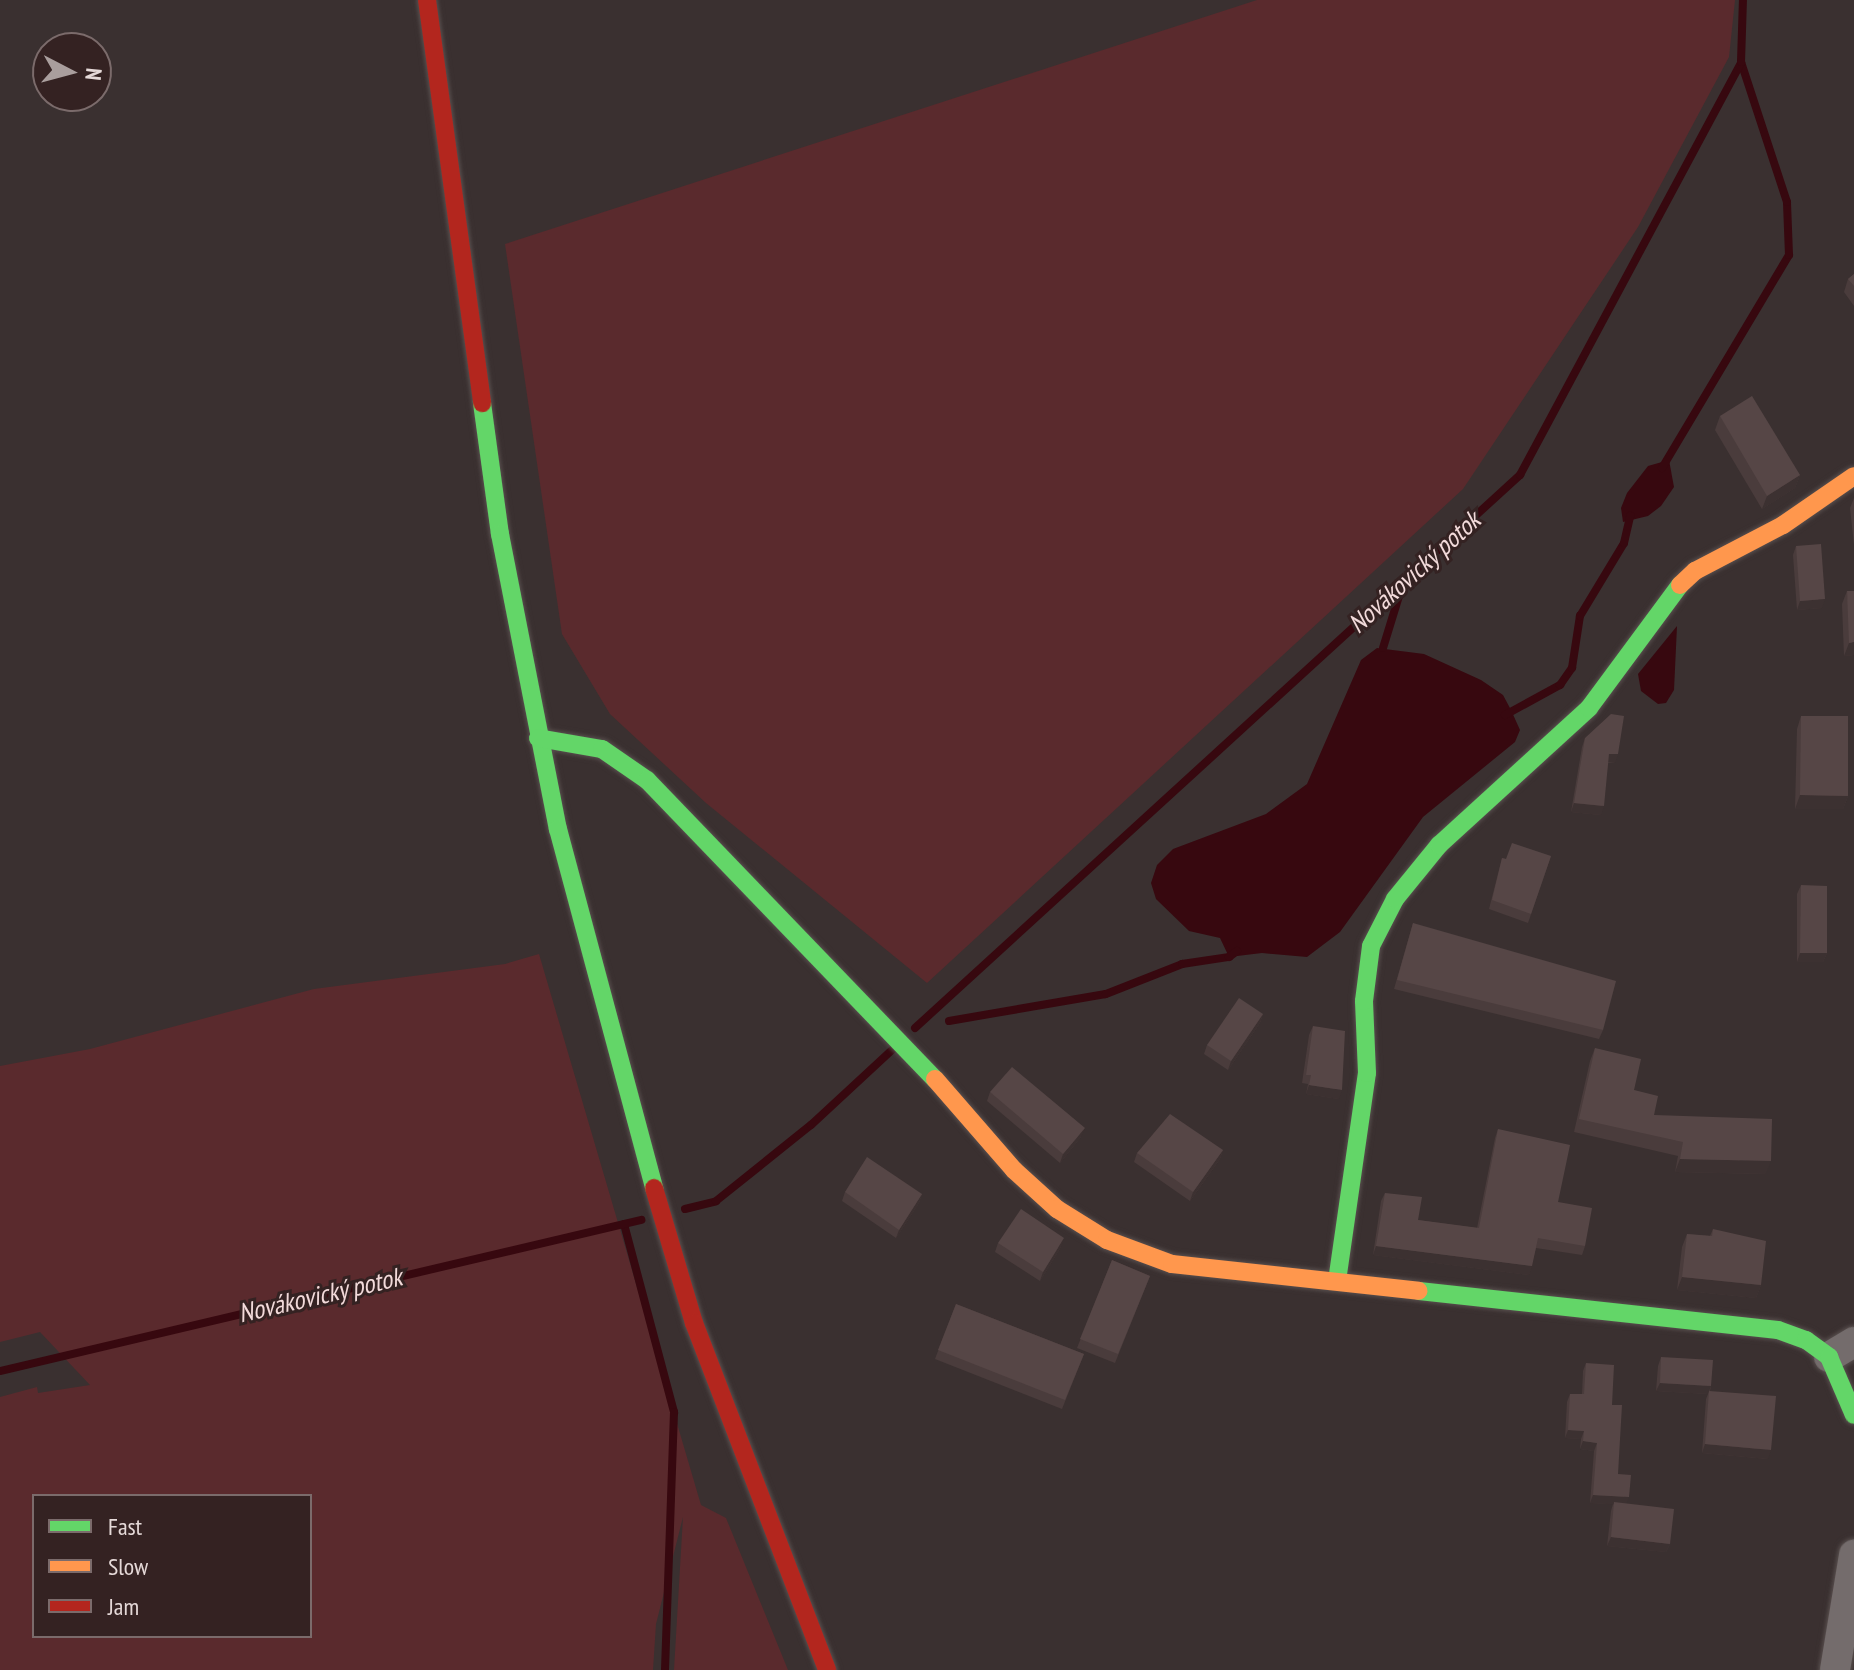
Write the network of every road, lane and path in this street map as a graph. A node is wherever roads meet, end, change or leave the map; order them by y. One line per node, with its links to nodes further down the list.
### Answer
1 (427, 0): 3 (street)
2 (1854, 476): 4 (street)
3 (538, 738): 4 (street); 8 (street)
4 (1337, 1281): 5 (street)
5 (1842, 1350): 6 (street)
6 (1854, 1415)
7 (1854, 1555): 9 (street)
8 (827, 1670)
9 (1835, 1670)

